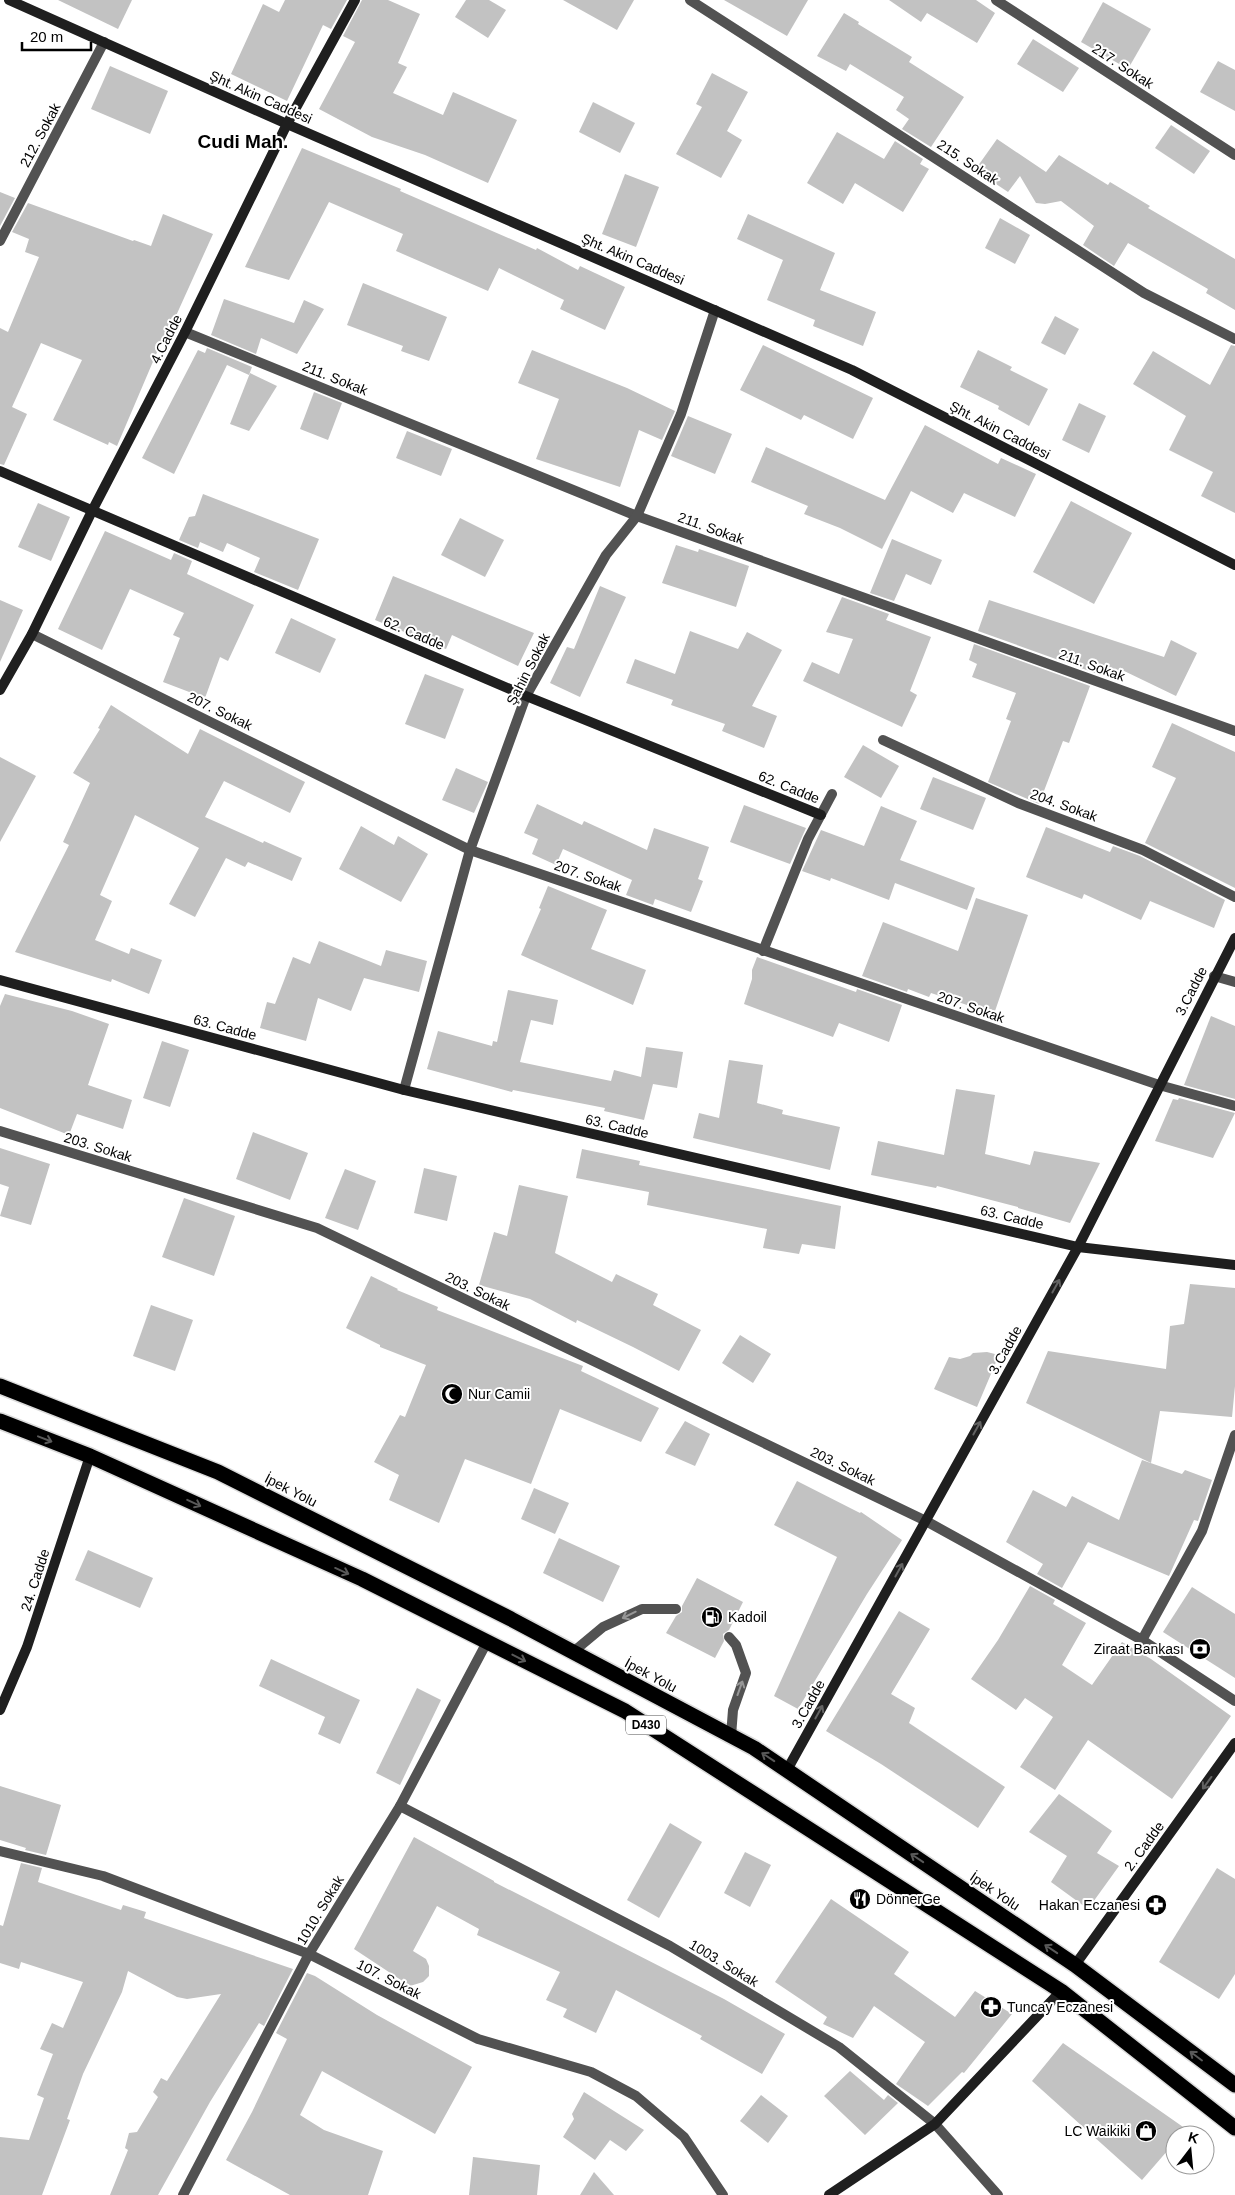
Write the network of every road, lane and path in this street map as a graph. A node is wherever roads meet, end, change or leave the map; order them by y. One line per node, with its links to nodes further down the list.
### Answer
1 (9, 0): 5 (street, Şht. Akin Caddesi)
2 (355, 0): 6 (street, 4.Cadde)
3 (690, 0): 11 (street, 215. Sokak)
4 (996, 0): 7 (street, 217. Sokak)
5 (104, 42): 6 (street, Şht. Akin Caddesi); 8 (street, 212. Sokak)
6 (287, 124): 9 (street, Şht. Akin Caddesi); 10 (street, 4.Cadde)
7 (1235, 155)
8 (0, 241)
9 (715, 310): 14 (street, Şahin Sokak); 15 (street, Şht. Akin Caddesi)
10 (185, 332): 13 (street, 4.Cadde); 14 (street, 211. Sokak)
11 (1235, 339)
12 (0, 471): 13 (street, 62. Cadde)
13 (92, 511): 16 (street, 4.Cadde); 18 (street, 62. Cadde)
14 (637, 516): 18 (street, Şahin Sokak); 19 (street, 211. Sokak)
15 (1235, 565)
16 (32, 634): 17 (street, 4.Cadde); 23 (street, 207. Sokak)
17 (0, 690)
18 (526, 696): 22 (street, 62. Cadde); 23 (street, Şahin Sokak)
19 (1235, 731)
20 (883, 740): 24 (street, 204. Sokak)
21 (832, 794): 22 (street)
22 (821, 815): 26 (street)
23 (470, 850): 26 (street, 207. Sokak); 31 (street, Şahin Sokak)
24 (1235, 897)
25 (1235, 938): 27 (street, 3.Cadde)
26 (763, 951): 30 (street, 207. Sokak)
27 (1214, 976): 29 (street); 30 (street, 3.Cadde)
28 (0, 980): 31 (street, 63. Cadde)
29 (1235, 982)
30 (1159, 1085): 32 (street, 207. Sokak); 34 (street, 3.Cadde)
31 (404, 1090): 34 (street, 63. Cadde)
32 (1235, 1106)
33 (0, 1131): 40 (street, 203. Sokak)
34 (1078, 1247): 35 (street, 63. Cadde); 40 (street, 3.Cadde, one-way to 34)
35 (1235, 1266)
36 (0, 1386): 45 (highway, İpek Yolu / D430)
37 (0, 1421): 39 (highway, D430, one-way to 39)
38 (1235, 1434): 43 (street)
39 (90, 1456): 44 (highway, D430, one-way to 44); 47 (street, 24. Cadde)
40 (926, 1521): 43 (street, 203. Sokak); 50 (street, 3.Cadde, one-way to 40)
41 (676, 1610): 45 (street, one-way to 45)
42 (729, 1637): 48 (street, one-way to 42)
43 (1142, 1640): 46 (street, 203. Sokak)
44 (487, 1642): 51 (street, 1010. Sokak); 55 (highway, D430, one-way to 55)
45 (573, 1652): 48 (highway, İpek Yolu / D430)
46 (1235, 1701)
47 (0, 1710)
48 (732, 1736): 50 (highway, İpek Yolu / D430, one-way to 48)
49 (1235, 1743): 54 (street, 2. Cadde, one-way to 54)
50 (787, 1770): 54 (highway, İpek Yolu / D430, one-way to 50)
51 (400, 1806): 53 (street, 1010. Sokak); 57 (street, 1003. Sokak)
52 (0, 1851): 53 (street, 107. Sokak)
53 (309, 1954): 59 (street, 1010. Sokak); 60 (street, 107. Sokak)
54 (1076, 1965): 56 (highway, İpek Yolu / D430, one-way to 54)
55 (1061, 1991): 57 (street); 58 (highway, D430)
56 (1235, 2085)
57 (935, 2124): 61 (street); 62 (street, 1003. Sokak)
58 (1235, 2128)
59 (183, 2195)
60 (723, 2195)
61 (829, 2195)
62 (998, 2195)

